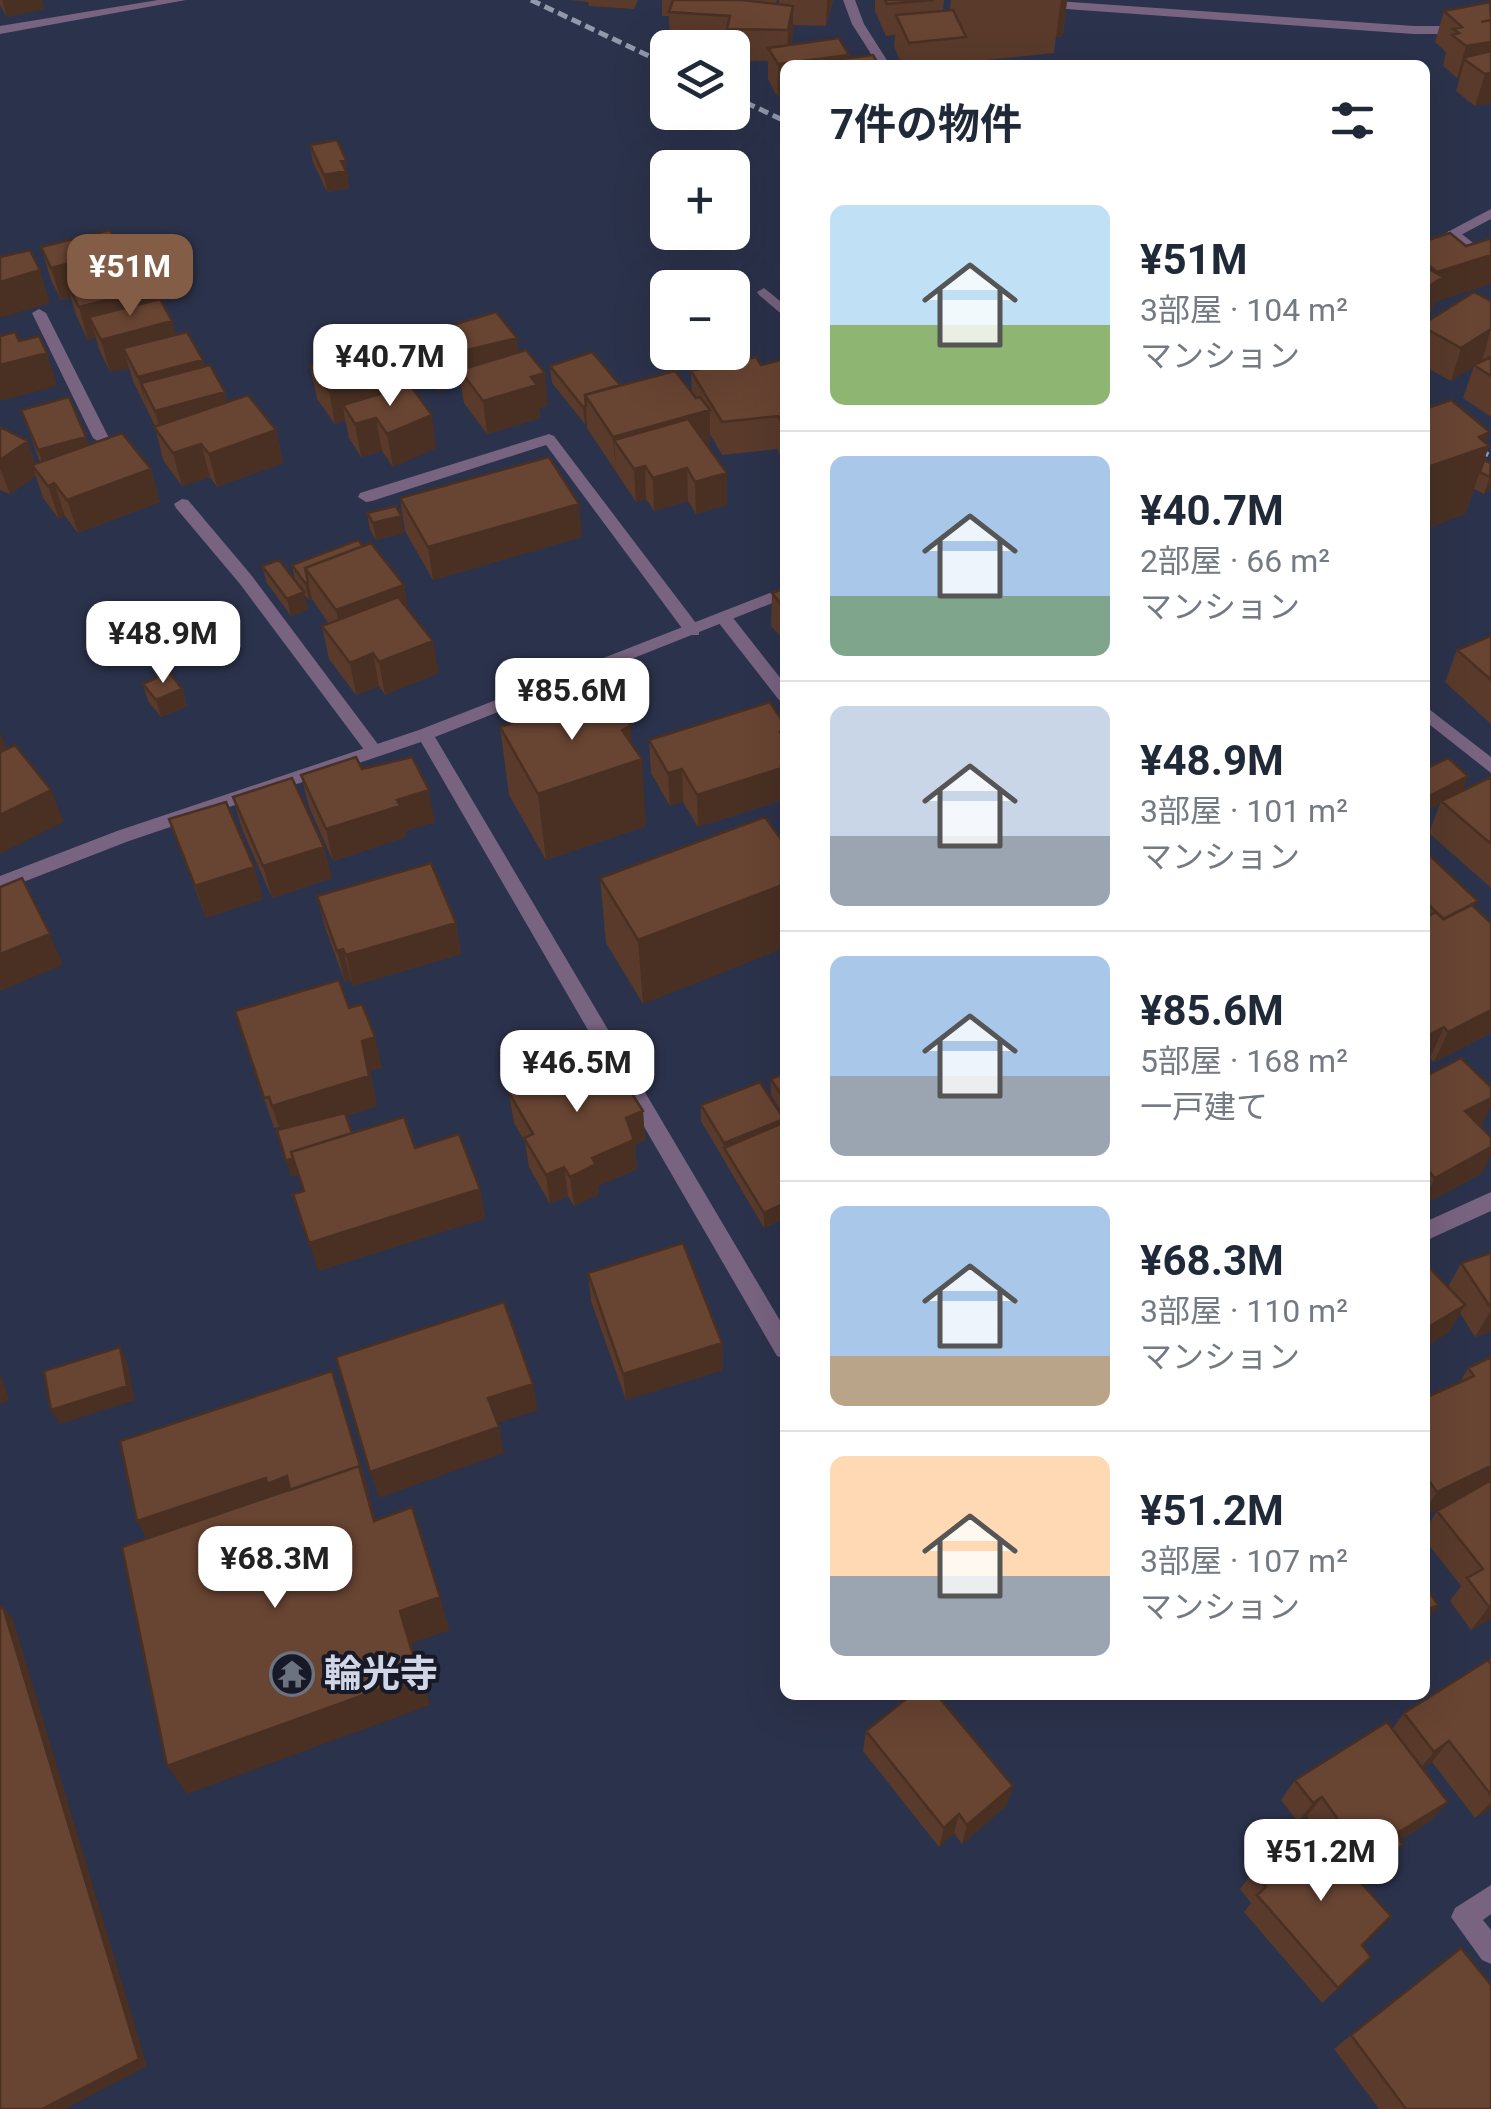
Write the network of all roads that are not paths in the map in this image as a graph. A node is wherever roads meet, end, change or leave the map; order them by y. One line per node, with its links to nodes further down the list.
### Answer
1 (180, 0): 5 (street)
2 (850, 0): 6 (street)
3 (1020, 3): 4 (street)
4 (1491, 20)
5 (0, 30)
6 (881, 60)
7 (1491, 213): 8 (street)
8 (1452, 234): 9 (street); 10 (street)
9 (1430, 247)
10 (1491, 264)
11 (764, 292): 12 (street)
12 (780, 308)
13 (39, 313): 14 (street)
14 (53, 340): 15 (street); 16 (street)
15 (35, 345)
16 (102, 438)
17 (366, 497): 21 (street)
18 (182, 504): 25 (street)
19 (780, 594): 20 (street)
20 (724, 618): 21 (street); 22 (street)
21 (693, 630): 24 (street)
22 (780, 690)
23 (1430, 716): 26 (street)
24 (426, 734): 25 (street); 30 (street)
25 (374, 751): 27 (street)
26 (1491, 767)
27 (0, 884)
28 (1491, 1201): 29 (street)
29 (1430, 1230)
30 (780, 1339)
31 (1491, 1898): 32 (street)
32 (1491, 1951)

